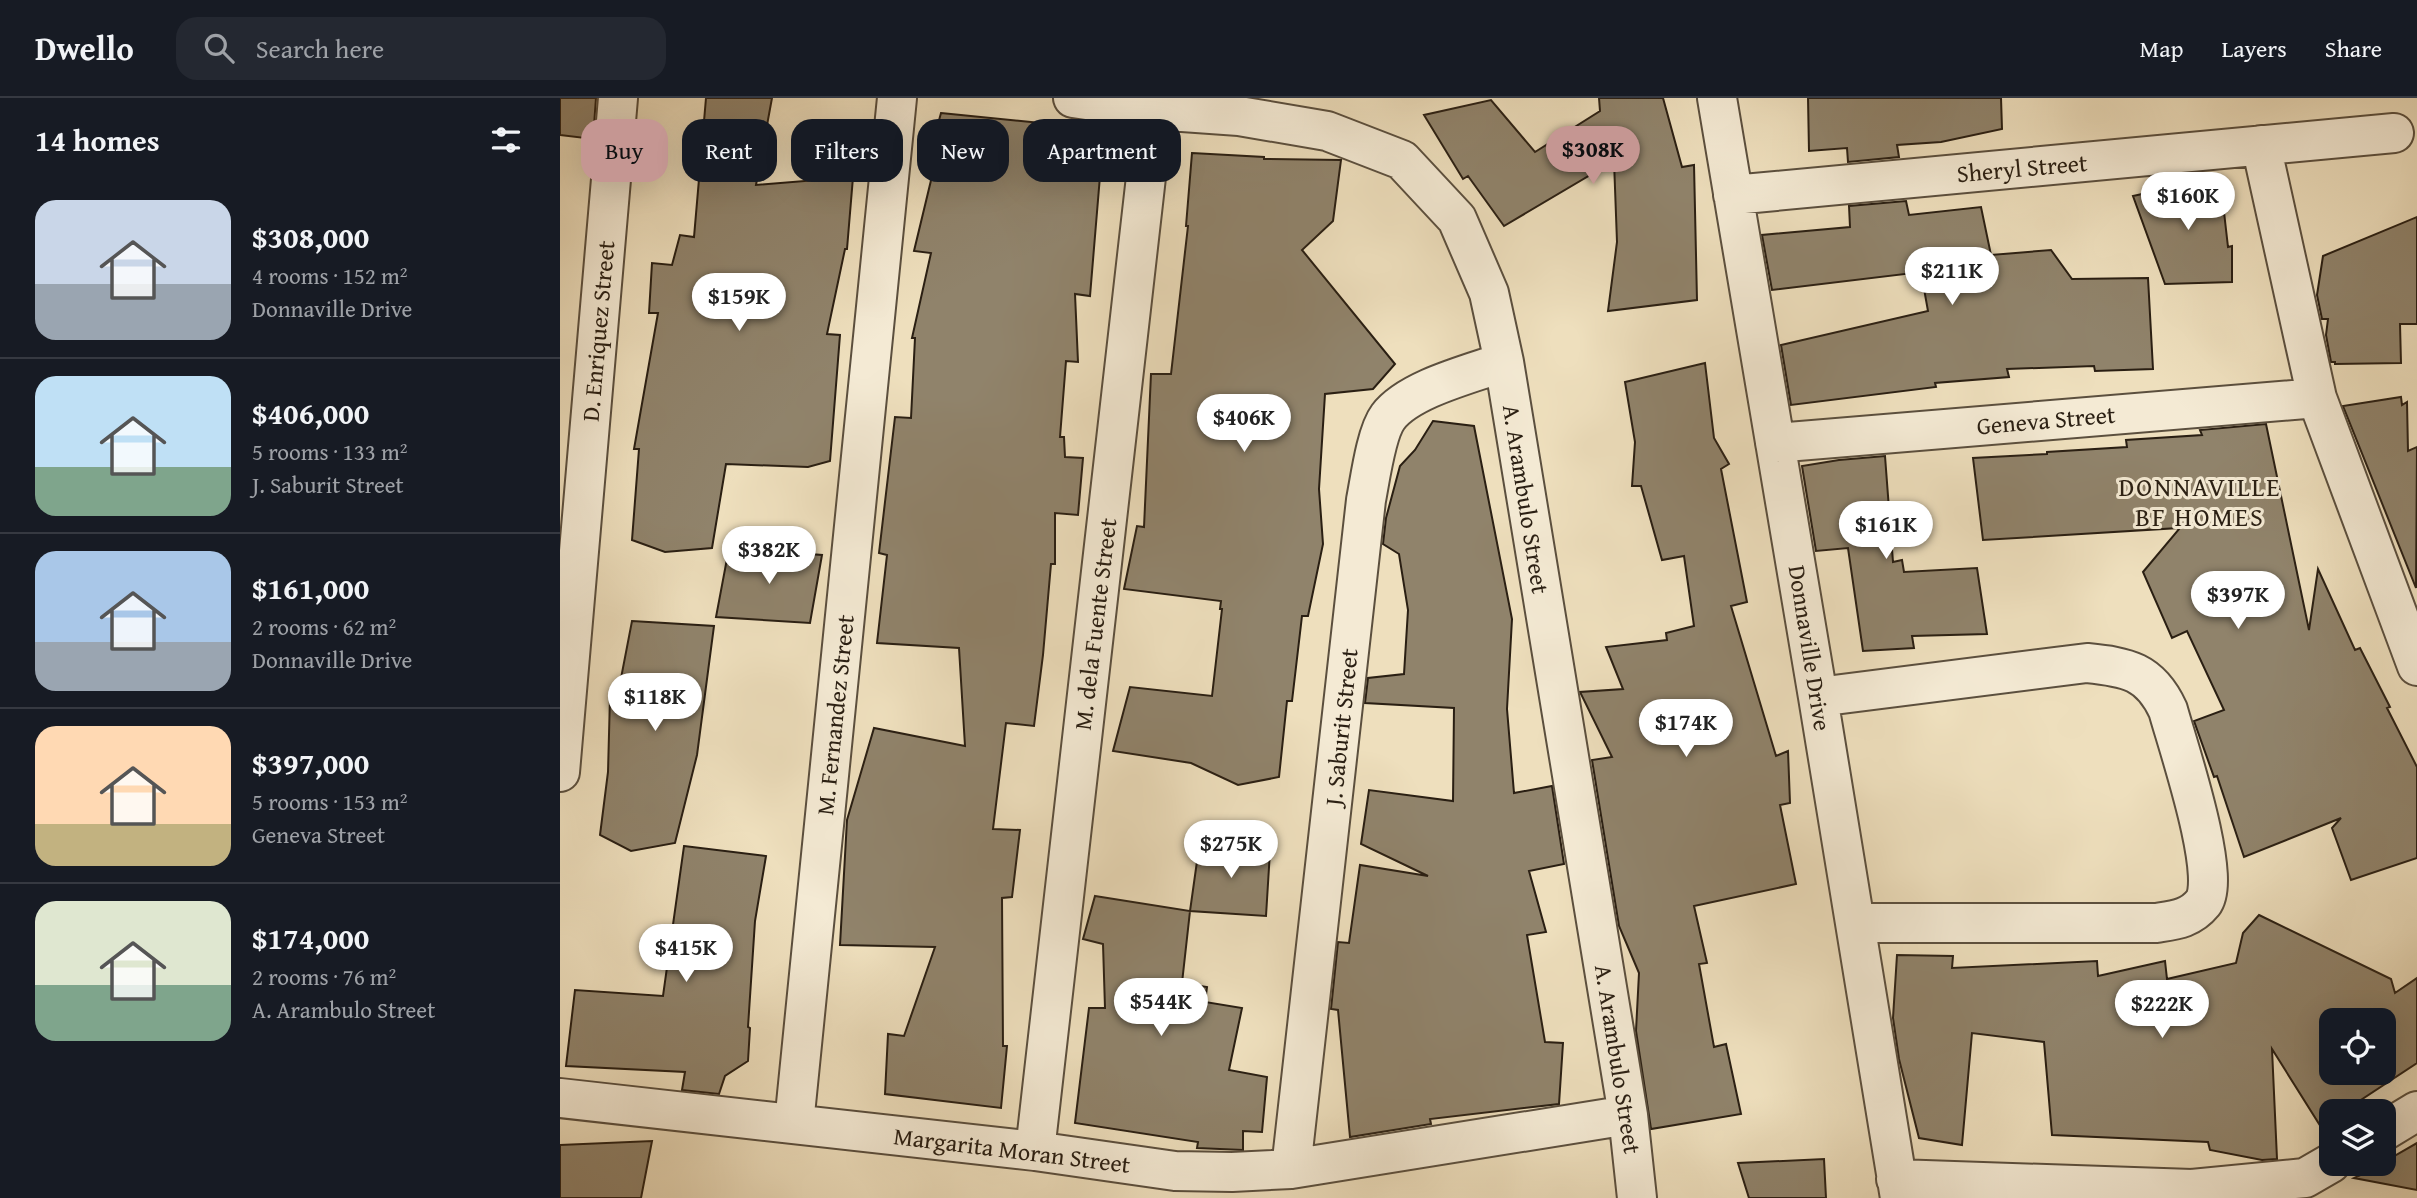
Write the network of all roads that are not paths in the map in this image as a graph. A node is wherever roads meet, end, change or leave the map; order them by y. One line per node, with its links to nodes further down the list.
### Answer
1 (618, 98): 14 (street, D. Enriquez Street)
2 (897, 98): 19 (street, M. Fernandez Street)
3 (1073, 98): 5 (street, A. Arambulo Street)
4 (1717, 98): 8 (street, Donnaville Drive)
5 (1155, 104): 9 (street, A. Arambulo Street); 21 (street, M. dela Fuente Street)
6 (2394, 133): 7 (street, Sheryl Street)
7 (2261, 145): 8 (street, Sheryl Street); 10 (street)
8 (1733, 195): 11 (street, Donnaville Drive)
9 (1504, 362): 18 (street, A. Arambulo Street); 22 (street, J. Saburit Street)
10 (2317, 398): 11 (street, Geneva Street); 12 (street)
11 (1775, 443): 13 (street, Donnaville Drive)
12 (2417, 666)
13 (1818, 697): 15 (street, Donnaville Drive); 15 (street)
14 (560, 772)
15 (1854, 923): 24 (street, Donnaville Drive)
16 (560, 1098): 19 (street, Margarita Moran Street)
17 (2417, 1111): 20 (street)
18 (1628, 1115): 22 (street, Margarita Moran Street); 25 (street, A. Arambulo Street)
19 (794, 1124): 21 (street, Margarita Moran Street)
20 (2396, 1124)
21 (1035, 1151): 22 (street, Margarita Moran Street)
22 (1291, 1169)
23 (2319, 1170): 24 (street)
24 (1898, 1189)
25 (1637, 1198)

